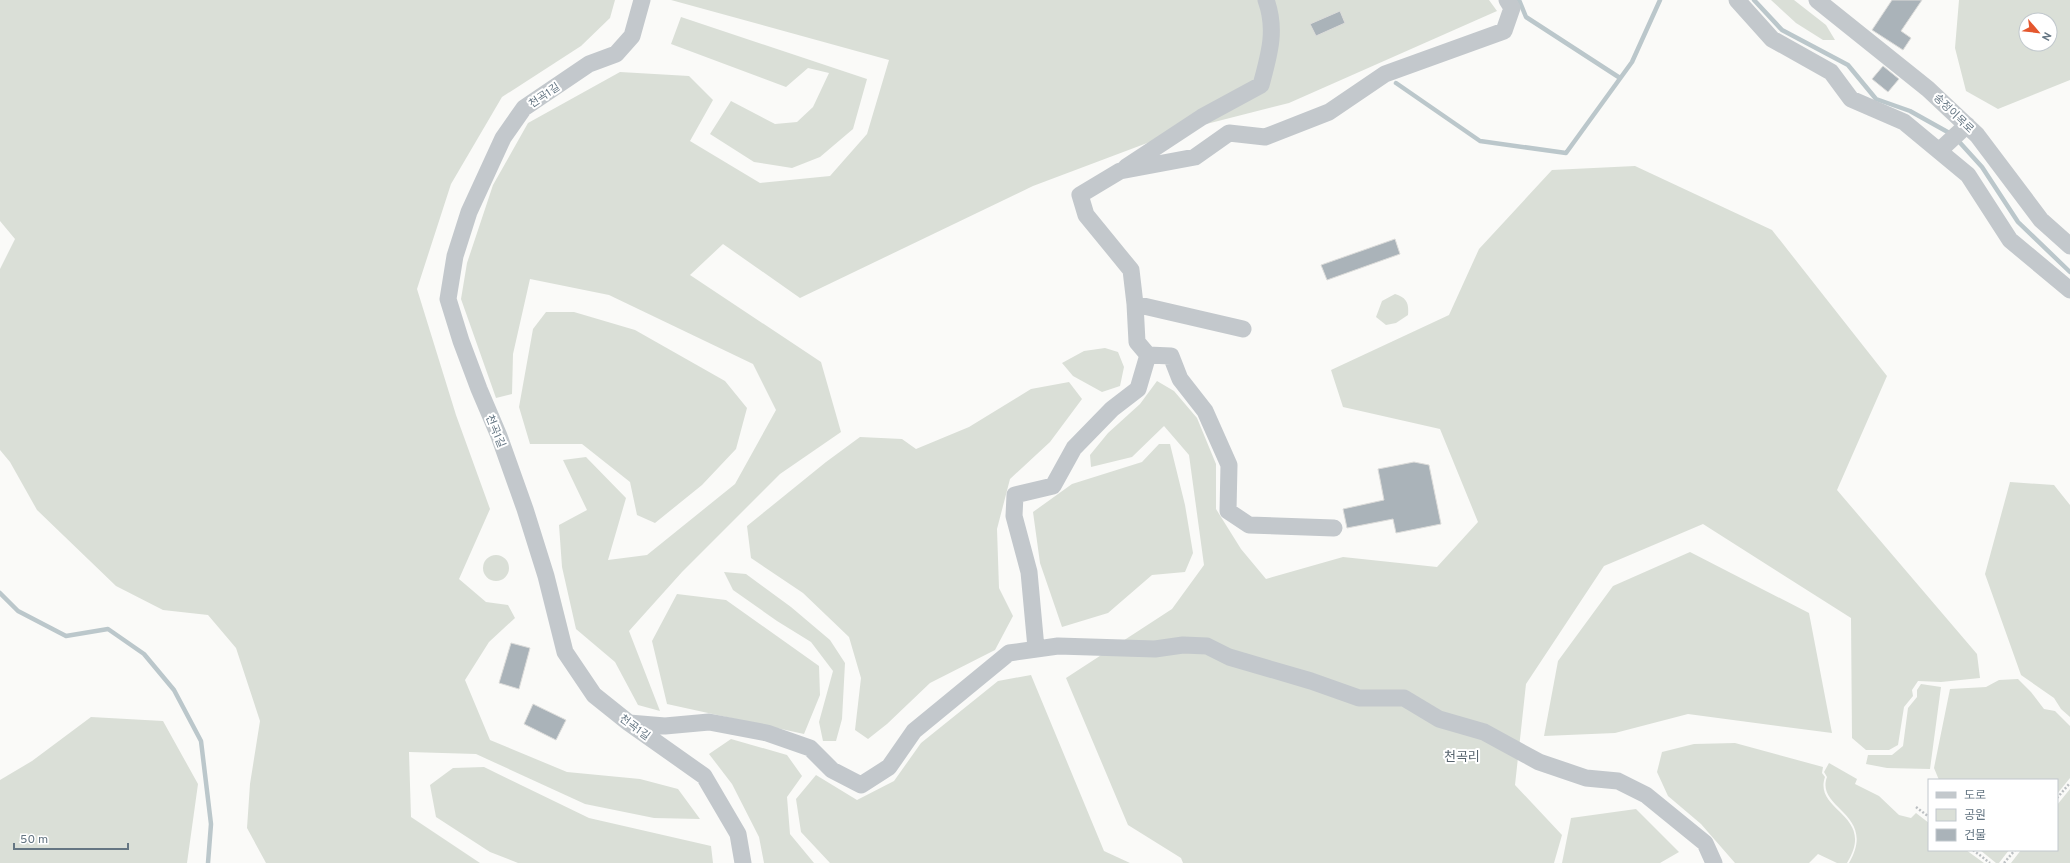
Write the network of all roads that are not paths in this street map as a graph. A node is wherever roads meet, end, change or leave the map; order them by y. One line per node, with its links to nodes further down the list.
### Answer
1 (642, 0): 16 (street, 천곡1길)
2 (1266, 0): 8 (street)
3 (1507, 0): 8 (street)
4 (1737, 0): 7 (street)
5 (1817, 0): 6 (street, 송정이목로)
6 (1967, 125): 7 (street); 9 (street, 송정이목로)
7 (1939, 151): 10 (street)
8 (1120, 171): 11 (street)
9 (2070, 246)
10 (2070, 290)
11 (1135, 304): 12 (street); 13 (street)
12 (1243, 329)
13 (1148, 355): 14 (street); 15 (street)
14 (1334, 528)
15 (1036, 648): 16 (street); 18 (street)
16 (629, 723): 17 (street, 천곡1길)
17 (743, 863)
18 (1714, 863)

